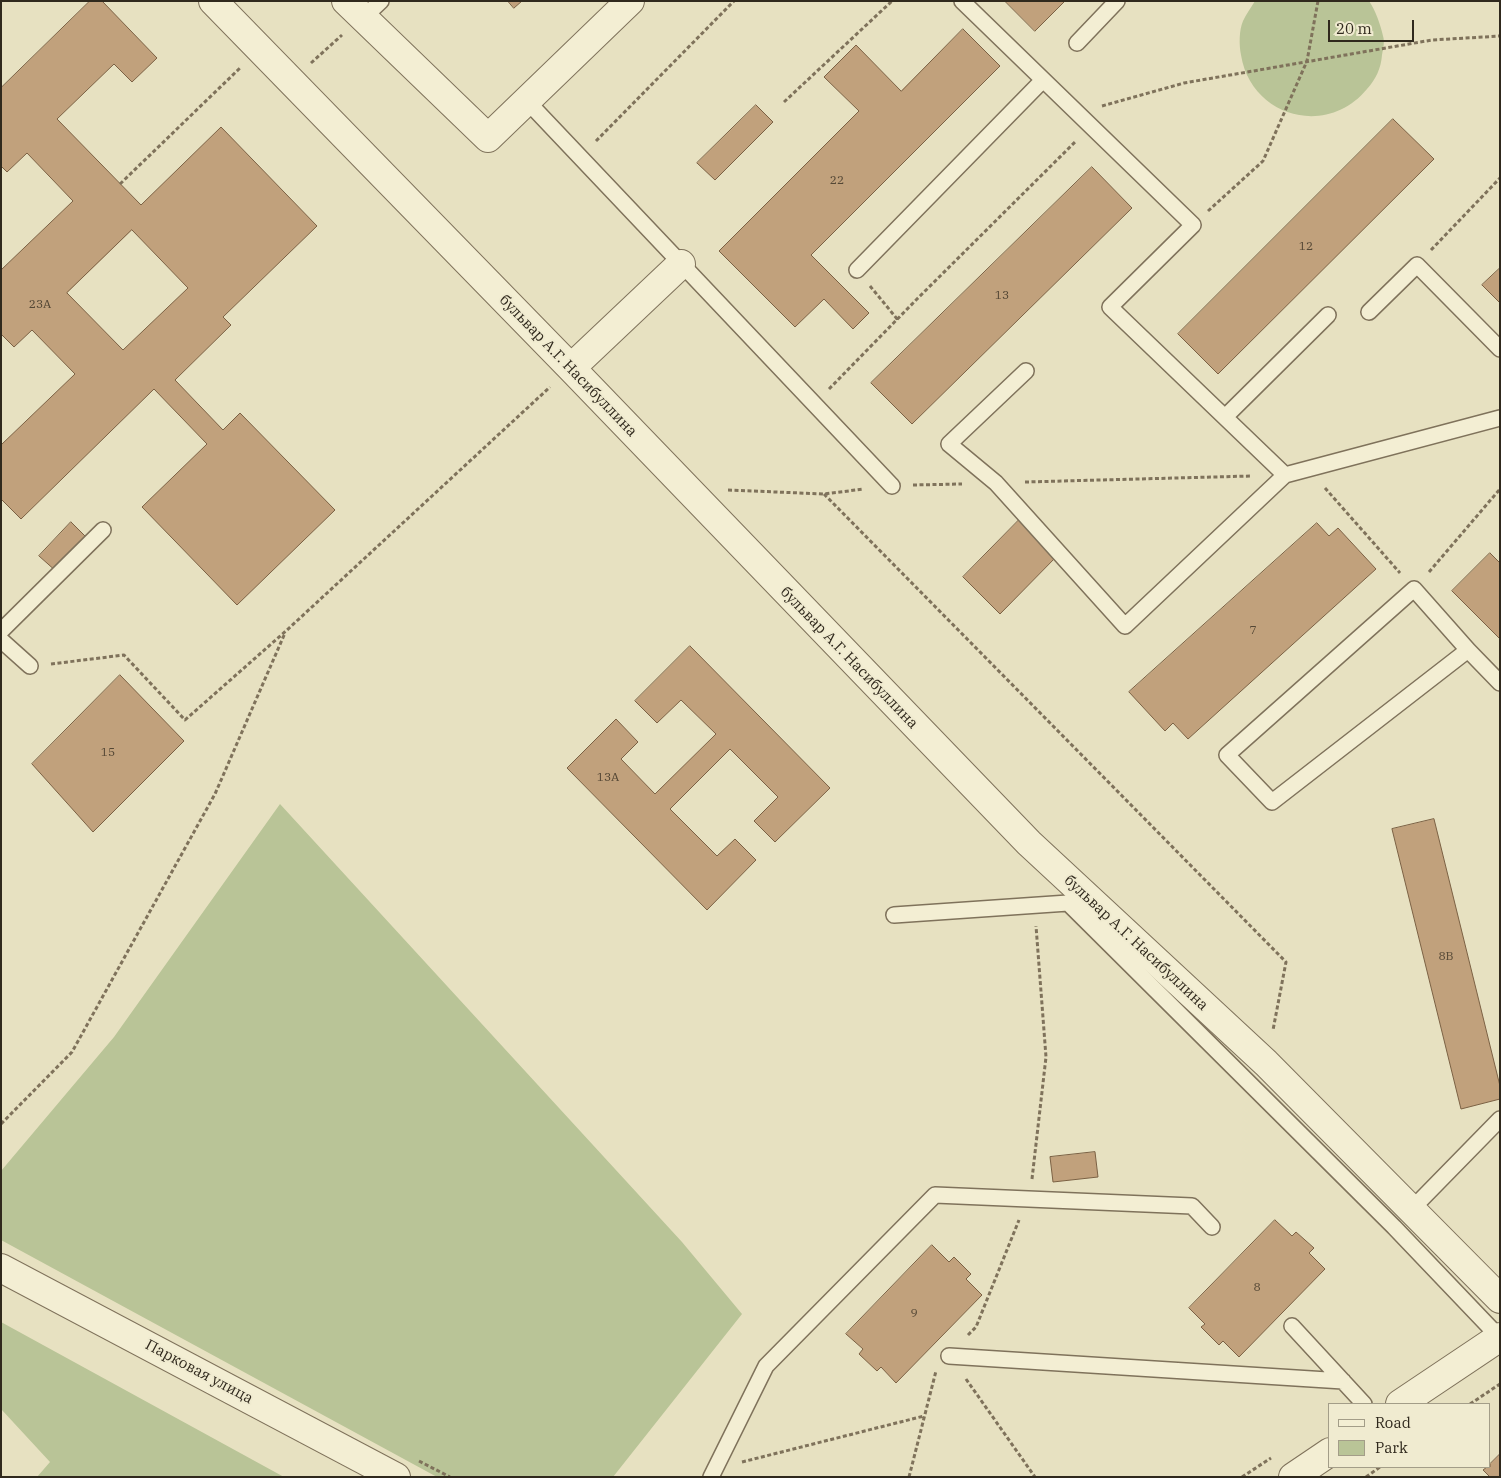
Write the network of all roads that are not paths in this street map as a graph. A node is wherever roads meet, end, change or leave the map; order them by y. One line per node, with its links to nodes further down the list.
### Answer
1 (213, 1): 14 (street, бульвар А.Г. Насибуллина)
2 (630, 1): 8 (street)
3 (962, 1): 7 (lane)
4 (1117, 1): 6 (lane)
5 (364, 7): 8 (street)
6 (1077, 43)
7 (1044, 80): 10 (lane); 16 (lane)
8 (527, 101): 9 (lane)
9 (681, 264): 14 (street); 19 (lane)
10 (857, 270)
11 (1369, 312): 13 (lane)
12 (1328, 315): 16 (lane)
13 (1500, 349)
14 (570, 368): 31 (street, бульвар А.Г. Насибуллина)
15 (1026, 371): 18 (lane)
16 (1225, 417): 18 (lane)
17 (1500, 418): 18 (lane)
18 (1285, 475)
19 (892, 486)
20 (103, 530): 21 (lane)
21 (1, 631)
22 (1, 640): 24 (lane)
23 (1468, 650): 23 (lane); 25 (lane)
24 (30, 666)
25 (1500, 683)
26 (894, 915): 29 (lane)
27 (1500, 1119): 29 (lane)
28 (1212, 1227): 39 (lane)
29 (1394, 1227): 33 (lane)
30 (1, 1268): 40 (street, Парковая улица)
31 (1500, 1299)
32 (1292, 1326): 35 (lane)
33 (1499, 1337): 37 (street)
34 (949, 1356): 35 (lane)
35 (1343, 1381): 36 (lane)
36 (1363, 1403)
37 (1401, 1403)
38 (1328, 1453): 41 (street)
39 (713, 1473)
40 (396, 1477)
41 (1293, 1477)

